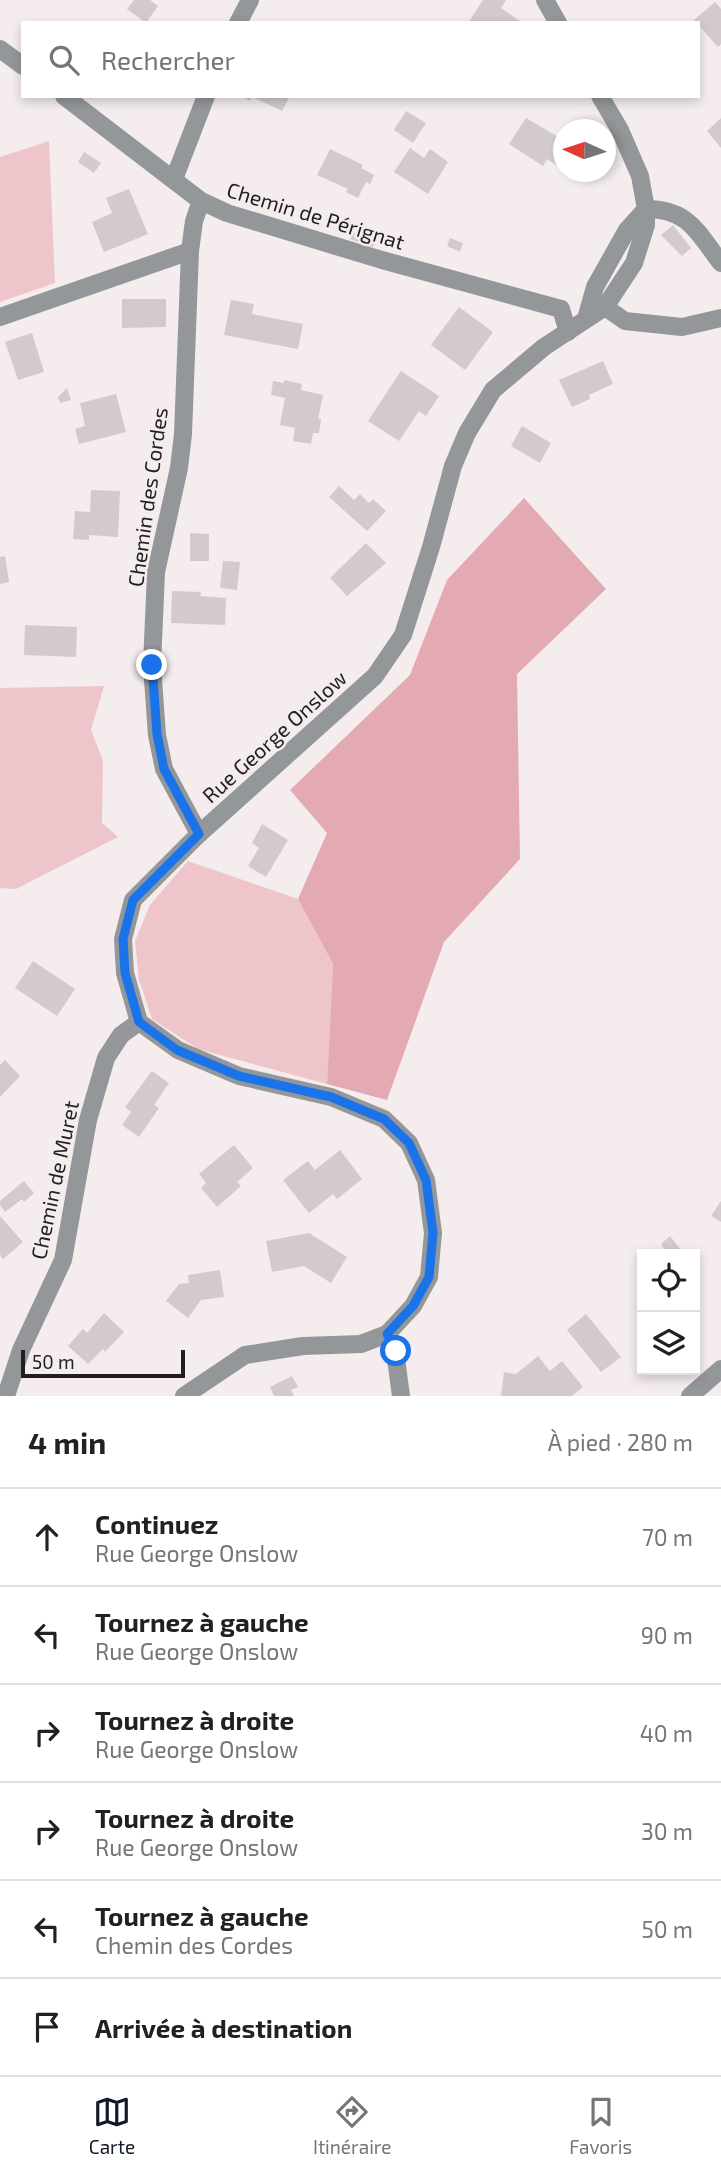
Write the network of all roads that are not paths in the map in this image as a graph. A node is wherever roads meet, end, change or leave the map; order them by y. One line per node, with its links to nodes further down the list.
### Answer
1 (250, 0): 3 (street)
2 (545, 0): 4 (street)
3 (240, 21)
4 (557, 21)
5 (0, 48): 6 (street)
6 (21, 64)
7 (67, 98): 10 (street, Chemin de Pérignat)
8 (205, 98): 10 (street)
9 (601, 98): 12 (street)
10 (174, 179): 11 (street, Chemin de Pérignat)
11 (201, 201): 13 (street, Chemin des Cordes); 19 (street, Chemin de Pérignat)
12 (646, 209): 14 (street); 15 (street); 18 (street)
13 (190, 251): 16 (street); 20 (street, Chemin des Cordes)
14 (721, 263)
15 (605, 307): 17 (street); 18 (street, Rue George Onslow)
16 (0, 317)
17 (721, 318)
18 (586, 319): 19 (street, Rue George Onslow)
19 (568, 332): 20 (street, Rue George Onslow)
20 (199, 834): 21 (street, Rue George Onslow)
21 (139, 1022): 22 (street); 24 (street, Chemin de Muret)
22 (387, 1334): 25 (street); 26 (street)
23 (721, 1369): 27 (street)
24 (6, 1396)
25 (184, 1396)
26 (401, 1396)
27 (690, 1396)

